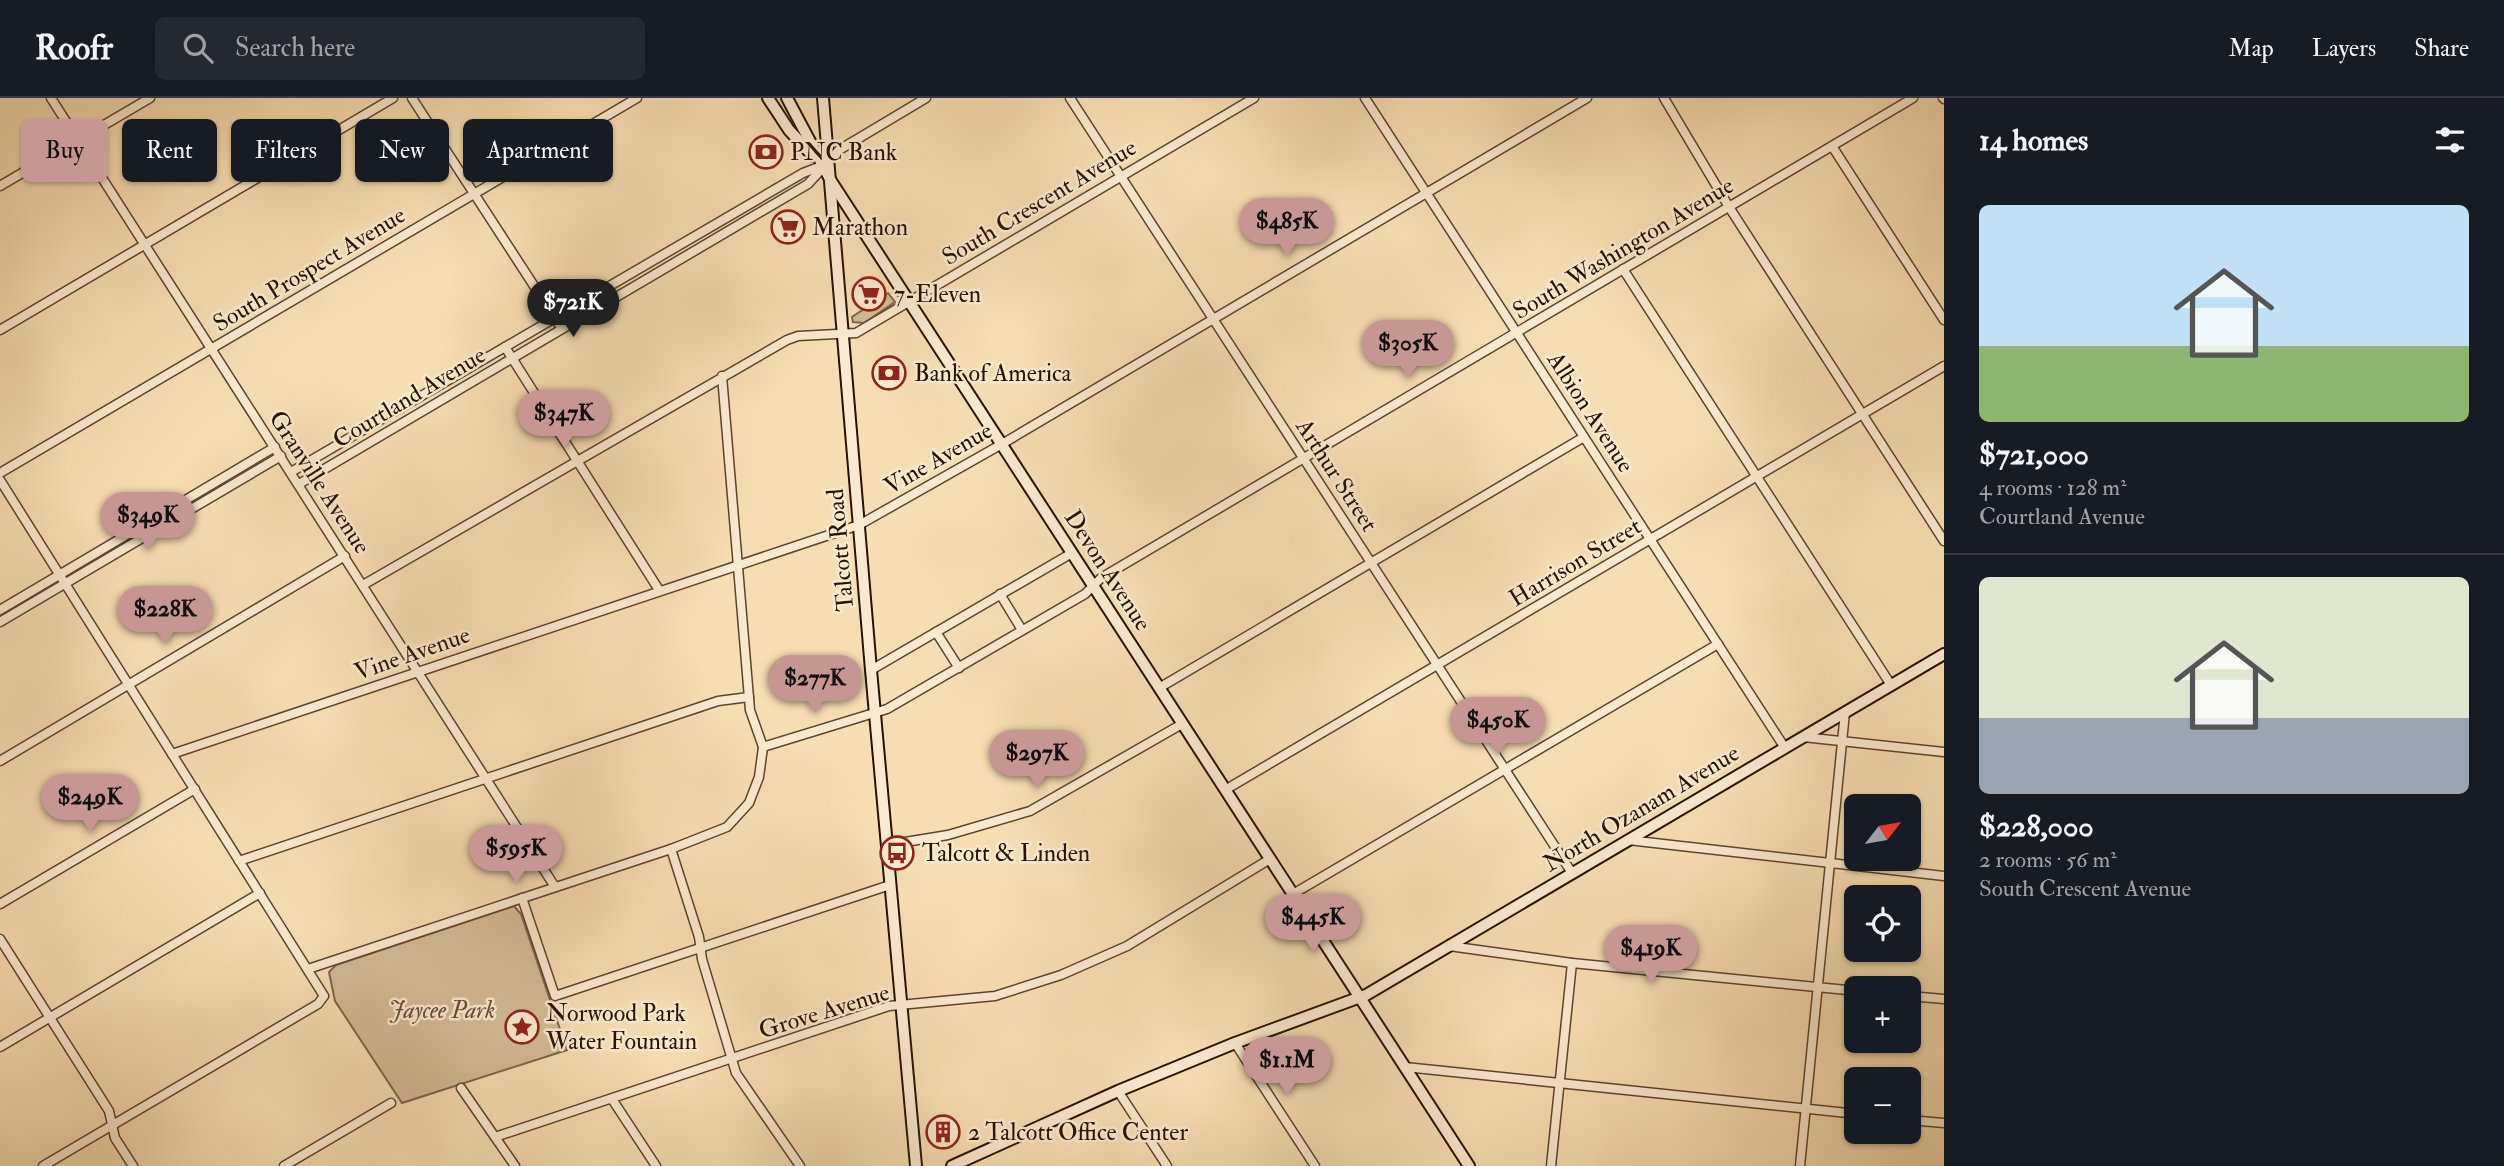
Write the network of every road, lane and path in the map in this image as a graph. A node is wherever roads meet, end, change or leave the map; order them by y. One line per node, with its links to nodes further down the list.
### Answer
1 (51, 98): 16 (street, Granville Avenue)
2 (149, 98): 17 (street)
3 (393, 98): 28 (street)
4 (412, 98): 26 (street)
5 (637, 98): 26 (street, South Prospect Avenue)
6 (768, 98): 19 (street, Devon Avenue)
7 (787, 98): 19 (street, Devon Avenue)
8 (823, 98): 19 (street)
9 (926, 98): 19 (street, Courtland Avenue)
10 (1070, 98): 21 (street, Arthur Street)
11 (1254, 98): 21 (street, South Crescent Avenue)
12 (1365, 98): 25 (street, Albion Avenue)
13 (1587, 98): 25 (street, Vine Avenue)
14 (1664, 98): 27 (street)
15 (1913, 98): 18 (street, South Washington Avenue)
16 (64, 119)
17 (108, 122)
18 (1832, 146): 27 (street, South Washington Avenue); 33 (street)
19 (826, 162): 22 (street, Devon Avenue); 31 (street, Courtland Avenue); 34 (street, Courtland Avenue)
20 (21, 174): 24 (street)
21 (1121, 176): 30 (street, South Crescent Avenue); 32 (street, Arthur Street)
22 (831, 181): 30 (street, Devon Avenue); 36 (street, Talcott Road)
23 (105, 182): 28 (street, Granville Avenue)
24 (0, 186)
25 (1426, 192): 32 (street, Vine Avenue); 37 (street, Albion Avenue)
26 (474, 194): 31 (street); 39 (street, South Prospect Avenue)
27 (1728, 207): 29 (street, South Washington Avenue); 43 (street)
28 (145, 244): 35 (street); 39 (street, Granville Avenue)
29 (1623, 270): 37 (street, South Washington Avenue); 52 (street)
30 (909, 301): 36 (street, South Crescent Avenue); 45 (street, Devon Avenue)
31 (555, 318): 34 (street); 38 (street, Courtland Avenue)
32 (1213, 319): 45 (street, Vine Avenue); 48 (street, Arthur Street)
33 (1944, 320)
34 (562, 329): 40 (street, Courtland Avenue)
35 (0, 330)
36 (843, 333): 42 (street, South Crescent Avenue); 55 (street, Talcott Road)
37 (1516, 333): 44 (street, Albion Avenue); 48 (street, South Washington Avenue)
38 (505, 347): 40 (street); 50 (street, Courtland Avenue)
39 (212, 348): 46 (street, Granville Avenue); 51 (street, South Prospect Avenue)
40 (512, 358): 49 (street); 54 (street, Courtland Avenue)
41 (1944, 366): 43 (street, Harrison Street)
42 (722, 376): 49 (street, South Crescent Avenue); 61 (street)
43 (1862, 414): 52 (street, Harrison Street); 57 (street)
44 (1584, 437): 56 (street, Albion Avenue); 60 (street)
45 (1002, 444): 55 (street, Vine Avenue); 58 (street, Devon Avenue)
46 (275, 447): 47 (street, Granville Avenue); 62 (street)
47 (281, 456): 50 (street, Granville Avenue); 63 (street)
48 (1303, 458): 60 (street, Arthur Street); 65 (street, South Washington Avenue)
49 (576, 460): 64 (street, South Crescent Avenue); 66 (street)
50 (291, 472): 54 (street, Granville Avenue)
51 (0, 473)
52 (1756, 477): 56 (street, Harrison Street); 79 (street)
53 (0, 480): 62 (street)
54 (299, 484): 59 (street, Granville Avenue)
55 (859, 524): 61 (street, Vine Avenue); 76 (street, Talcott Road)
56 (1650, 540): 72 (street, Albion Avenue); 74 (street, Harrison Street)
57 (1944, 541)
58 (1072, 553): 65 (street, Devon Avenue); 67 (street)
59 (345, 556): 64 (street, Granville Avenue); 78 (street)
60 (1371, 562): 74 (street, Arthur Street); 80 (street)
61 (738, 564): 66 (street, Vine Avenue); 81 (street)
62 (60, 575): 63 (street); 68 (street)
63 (65, 584): 69 (street); 78 (street)
64 (363, 585): 77 (street, Granville Avenue)
65 (1093, 586): 70 (street, South Washington Avenue); 80 (street, Devon Avenue)
66 (659, 590): 77 (street, Vine Avenue)
67 (1000, 594): 70 (street); 71 (street)
68 (0, 610)
69 (0, 622)
70 (1022, 630): 75 (street, South Washington Avenue)
71 (936, 632): 75 (street); 76 (street)
72 (1718, 644): 88 (street, Albion Avenue); 92 (street)
73 (1944, 654): 79 (street, North Ozanam Avenue)
74 (1437, 665): 92 (street, Arthur Street); 95 (street, Harrison Street)
75 (959, 668): 82 (street, South Washington Avenue)
76 (871, 670): 82 (street, Talcott Road)
77 (418, 671): 90 (street, Vine Avenue); 93 (street, Granville Avenue)
78 (128, 684): 90 (street); 91 (street)
79 (1891, 685): 83 (street, North Ozanam Avenue)
80 (1159, 688): 84 (street, Devon Avenue)
81 (749, 697): 87 (street); 93 (street)
82 (875, 712): 87 (street, South Washington Avenue); 97 (street, Talcott Road)
83 (1845, 712): 85 (street, North Ozanam Avenue); 86 (street)
84 (1182, 723): 95 (street, Devon Avenue); 97 (street)
85 (1803, 737): 86 (street); 88 (street, North Ozanam Avenue)
86 (1844, 741): 89 (street); 101 (street)
87 (763, 747): 98 (street)
88 (1785, 748): 96 (street, North Ozanam Avenue)
89 (1944, 752)
90 (172, 754): 94 (street)
91 (0, 761)
92 (1505, 769): 102 (street, Arthur Street); 107 (street)
93 (486, 778): 100 (street); 105 (street, Granville Avenue)
94 (195, 789): 100 (street); 109 (street)
95 (1225, 790): 99 (street, Devon Avenue)
96 (1628, 841): 101 (street); 102 (street, North Ozanam Avenue)
97 (887, 845): 104 (street, Talcott Road)
98 (671, 849): 105 (street); 112 (street)
99 (1270, 859): 107 (street, Devon Avenue); 120 (street, Grove Avenue)
100 (239, 861): 106 (street)
101 (1831, 865): 103 (street); 115 (street)
102 (1572, 873): 111 (street, North Ozanam Avenue)
103 (1944, 876)
104 (890, 884): 112 (street); 120 (street, Talcott Road)
105 (555, 887): 108 (street)
106 (260, 893): 114 (street); 121 (street)
107 (1293, 894): 117 (street, Devon Avenue)
108 (523, 898): 112 (street); 114 (street)
109 (0, 904)
110 (0, 939): 121 (street)
111 (1449, 946): 113 (street); 117 (street, North Ozanam Avenue)
112 (700, 949): 124 (street)
113 (1572, 963): 115 (street); 126 (street)
114 (308, 969): 135 (street)
115 (1818, 987): 116 (street); 131 (street)
116 (1844, 990)
117 (1359, 997): 122 (street, North Ozanam Avenue); 125 (street, Devon Avenue)
118 (1921, 997): 119 (street)
119 (1944, 999)
120 (902, 1007): 124 (street, Grove Avenue); 143 (street, Talcott Road)
121 (49, 1018): 123 (street); 135 (street)
122 (1235, 1043): 128 (street, North Ozanam Avenue); 146 (street)
123 (0, 1047)
124 (733, 1059): 129 (street, Grove Avenue); 142 (street)
125 (1405, 1067): 126 (street); 147 (street, Devon Avenue)
126 (1560, 1085): 131 (street); 148 (street)
127 (461, 1088): 136 (street)
128 (1118, 1091): 144 (street, North Ozanam Avenue); 145 (street)
129 (612, 1099): 136 (street, Grove Avenue); 141 (street)
130 (391, 1102): 139 (street)
131 (1806, 1109): 132 (street); 149 (street)
132 (1844, 1113)
133 (1921, 1121): 134 (street)
134 (1944, 1123)
135 (113, 1125): 137 (street); 138 (street)
136 (495, 1137): 140 (street)
137 (43, 1166)
138 (134, 1166)
139 (284, 1166)
140 (515, 1166)
141 (656, 1166)
142 (800, 1166)
143 (916, 1166)
144 (952, 1166)
145 (1167, 1166)
146 (1315, 1166)
147 (1469, 1166)
148 (1551, 1166)
149 (1800, 1166)

